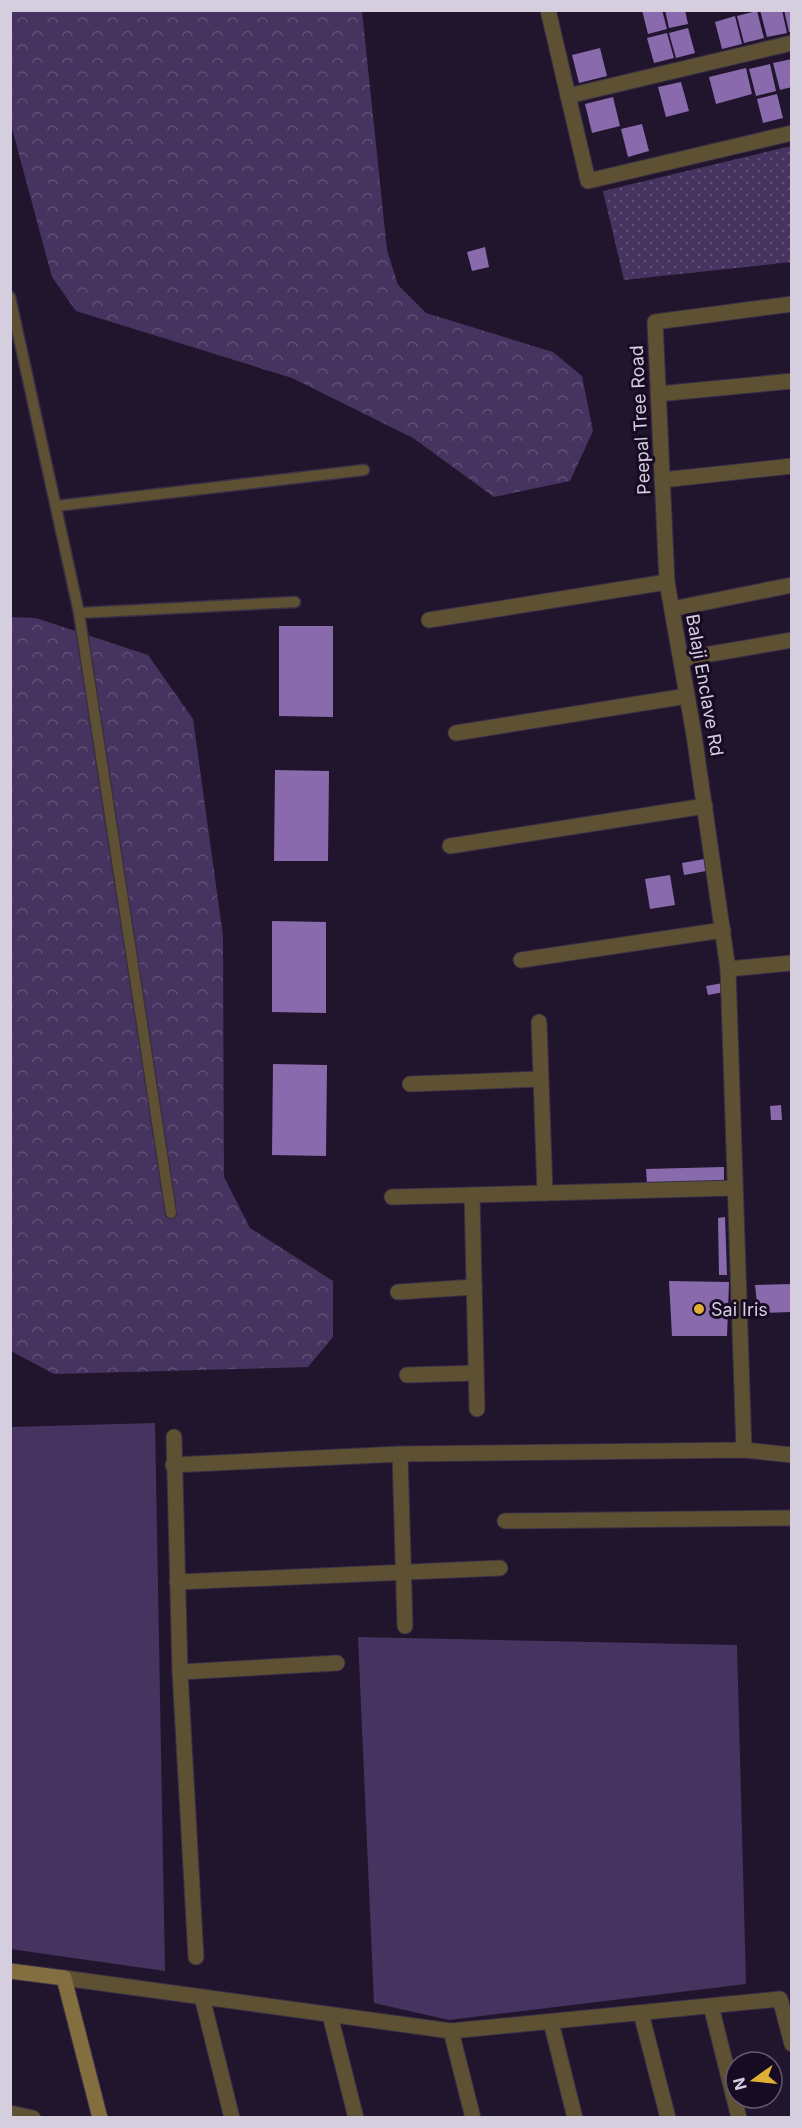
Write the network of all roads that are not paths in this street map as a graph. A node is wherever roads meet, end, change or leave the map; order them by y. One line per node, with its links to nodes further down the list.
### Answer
1 (552, 11): 3 (street)
2 (792, 43): 3 (street)
3 (568, 96): 4 (street)
4 (792, 133)
5 (10, 297): 12 (lane)
6 (792, 304): 8 (street, Peepal Tree Road)
7 (792, 381): 8 (street)
8 (658, 394): 11 (street, Peepal Tree Road)
9 (792, 466): 11 (street)
10 (364, 470): 12 (lane)
11 (662, 480): 13 (street, Peepal Tree Road)
12 (56, 506): 17 (lane)
13 (667, 582): 16 (street, Balaji Enclave Rd); 18 (street)
14 (792, 585): 16 (street)
15 (295, 602): 17 (lane)
16 (672, 609): 20 (street, Balaji Enclave Rd)
17 (79, 613): 36 (lane)
18 (429, 620)
19 (792, 640): 20 (street)
20 (681, 659): 21 (street, Balaji Enclave Rd)
21 (687, 696): 22 (street); 23 (street, Balaji Enclave Rd)
22 (456, 733)
23 (705, 806): 24 (street); 25 (street, Balaji Enclave Rd)
24 (450, 846)
25 (723, 930): 26 (street); 28 (street, Balaji Enclave Rd)
26 (521, 960)
27 (792, 963): 28 (street)
28 (728, 969): 32 (street, Balaji Enclave Rd)
29 (539, 1022): 30 (street)
30 (540, 1079): 31 (street); 33 (street)
31 (410, 1084)
32 (735, 1188): 33 (street); 43 (street, Balaji Enclave Rd)
33 (545, 1193): 34 (street)
34 (472, 1195): 35 (street); 37 (street)
35 (392, 1197)
36 (171, 1213)
37 (474, 1287): 38 (street); 39 (street)
38 (398, 1292)
39 (476, 1373): 40 (street); 41 (street)
40 (407, 1375)
41 (477, 1409)
42 (174, 1437): 46 (street)
43 (744, 1450): 44 (street); 45 (street)
44 (400, 1454): 46 (street); 50 (street)
45 (792, 1455)
46 (173, 1465): 51 (street)
47 (792, 1518): 48 (street)
48 (505, 1521)
49 (500, 1568): 50 (street)
50 (403, 1571): 51 (street); 52 (street)
51 (177, 1582): 54 (street)
52 (405, 1626)
53 (337, 1663): 54 (street)
54 (180, 1672): 55 (street)
55 (196, 1958)
56 (10, 1971): 57 (main road)
57 (64, 1978): 58 (street); 68 (main road)
58 (202, 1997): 62 (street); 69 (street)
59 (786, 1999): 60 (street); 65 (street)
60 (711, 2006): 61 (street); 74 (street)
61 (641, 2013): 63 (street); 73 (street)
62 (330, 2014): 64 (street); 70 (street)
63 (550, 2022): 64 (street); 72 (street)
64 (451, 2031): 71 (street)
65 (792, 2044)
66 (10, 2113): 67 (street)
67 (33, 2118)
68 (100, 2118)
69 (232, 2118)
70 (356, 2118)
71 (472, 2118)
72 (575, 2118)
73 (668, 2118)
74 (739, 2118)

